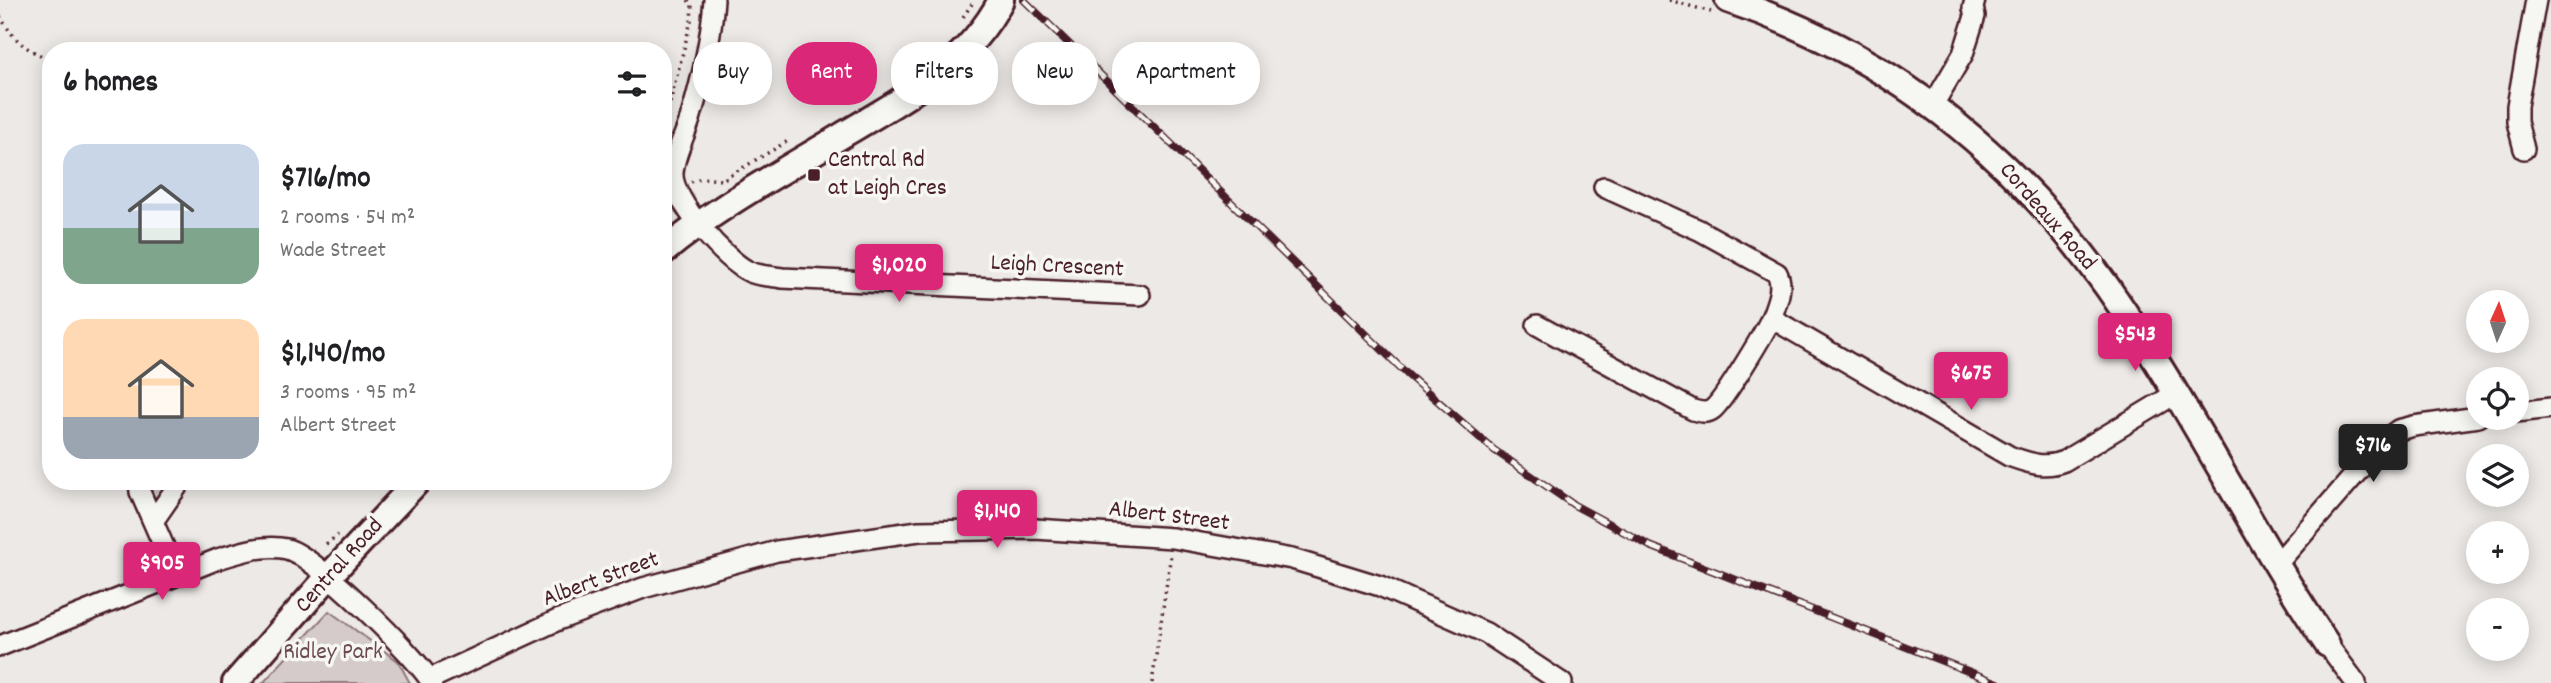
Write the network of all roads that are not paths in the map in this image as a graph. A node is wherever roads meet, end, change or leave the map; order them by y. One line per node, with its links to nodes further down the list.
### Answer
1 (714, 0): 9 (street, Leigh Crescent)
2 (1001, 0): 9 (main road)
3 (2536, 0): 7 (street)
4 (1974, 4): 6 (street)
5 (1720, 6): 6 (main road, Cordeaux Road)
6 (1927, 101): 14 (main road, Cordeaux Road)
7 (2524, 149)
8 (1604, 187): 12 (street)
9 (698, 223): 10 (main road); 11 (street, Leigh Crescent)
10 (672, 245)
11 (1140, 295)
12 (1771, 318): 13 (street); 14 (street)
13 (1537, 325)
14 (2175, 394): 22 (main road, Cordeaux Road)
15 (2551, 408): 16 (street)
16 (2529, 411)
17 (2466, 419): 22 (street)
18 (140, 490): 21 (street)
19 (175, 490): 21 (street)
20 (410, 490): 24 (main road, Central Road)
21 (153, 520): 23 (street)
22 (2276, 565): 25 (main road, Cordeaux Road)
23 (176, 574): 24 (street); 26 (street)
24 (328, 577): 27 (street); 28 (main road, Central Road)
25 (2327, 644): 30 (street, Cordeaux Road)
26 (0, 646)
27 (431, 681): 29 (street, Albert Street)
28 (235, 683)
29 (1562, 683)
30 (2356, 683)

